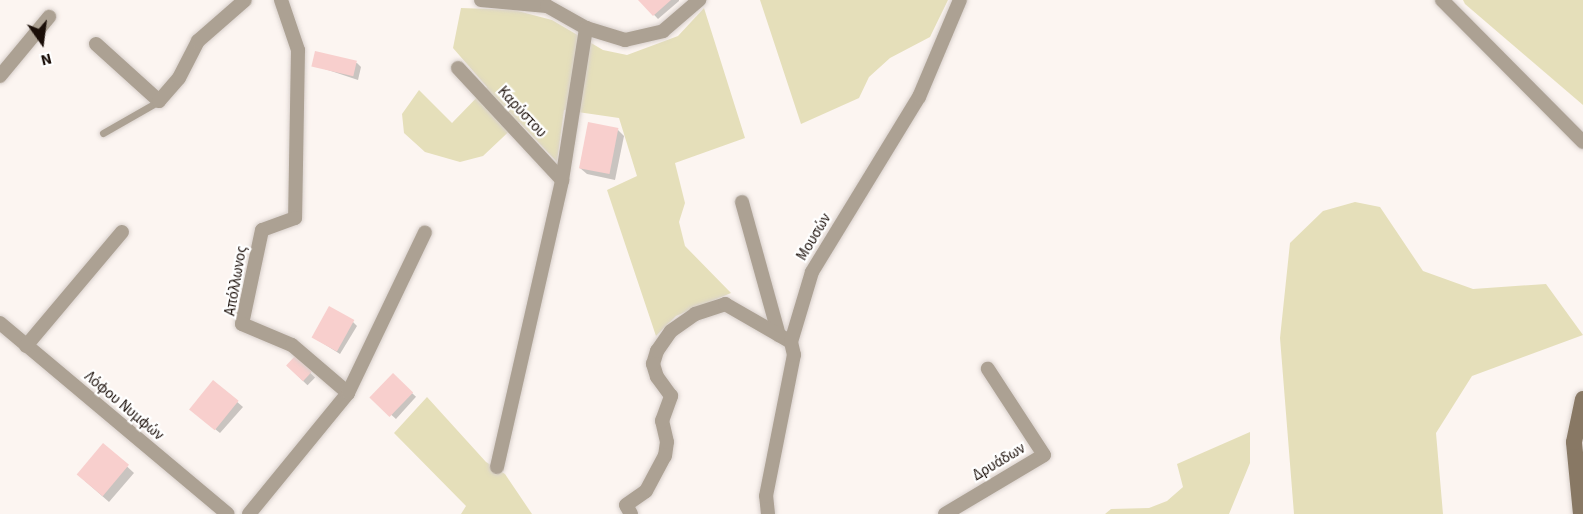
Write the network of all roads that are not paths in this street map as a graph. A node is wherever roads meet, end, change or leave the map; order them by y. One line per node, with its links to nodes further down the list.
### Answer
1 (245, 0): 12 (street)
2 (281, 0): 23 (street, Απόλλωνος)
3 (481, 0): 8 (street)
4 (699, 0): 8 (street)
5 (960, 0): 20 (street, Μουσών)
6 (1442, 0): 14 (street)
7 (50, 17): 11 (street)
8 (586, 28): 15 (street)
9 (96, 44): 12 (street)
10 (458, 68): 15 (street, Καρύστου)
11 (0, 76)
12 (159, 101): 13 (lane)
13 (103, 134)
14 (1583, 142)
15 (562, 180): 25 (street)
16 (742, 202): 20 (street)
17 (122, 232): 21 (street)
18 (425, 232): 23 (street)
19 (0, 323): 21 (street, Λόφου Νυμφών)
20 (785, 339): 28 (street); 29 (street, Μουσών)
21 (26, 346): 26 (street, Λόφου Νυμφών)
22 (988, 369): 30 (street, Δρυάδων)
23 (348, 393): 27 (street)
24 (1583, 399): 31 (main road)
25 (497, 466)
26 (228, 514)
27 (249, 514)
28 (632, 514)
29 (768, 514)
30 (945, 514)
31 (1581, 514)

